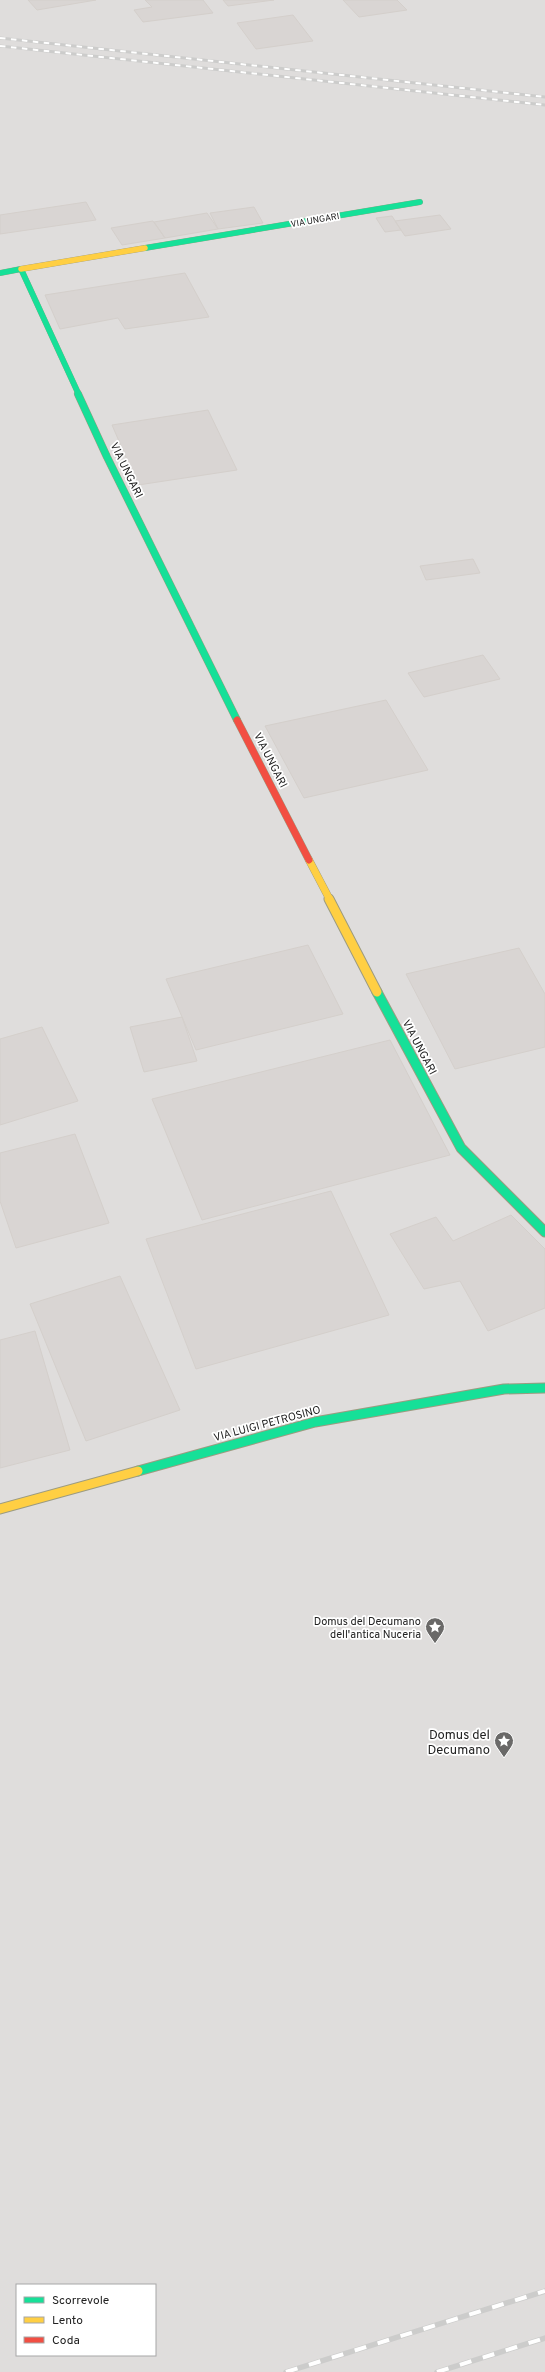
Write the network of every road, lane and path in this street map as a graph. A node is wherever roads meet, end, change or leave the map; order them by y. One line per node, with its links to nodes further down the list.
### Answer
1 (420, 202): 2 (street, VIA UNGARI)
2 (21, 269): 3 (street, VIA UNGARI); 4 (street, VIA UNGARI)
3 (0, 273)
4 (545, 1232)
5 (545, 1388): 6 (street, VIA LUIGI PETROSINO)
6 (0, 1509)

